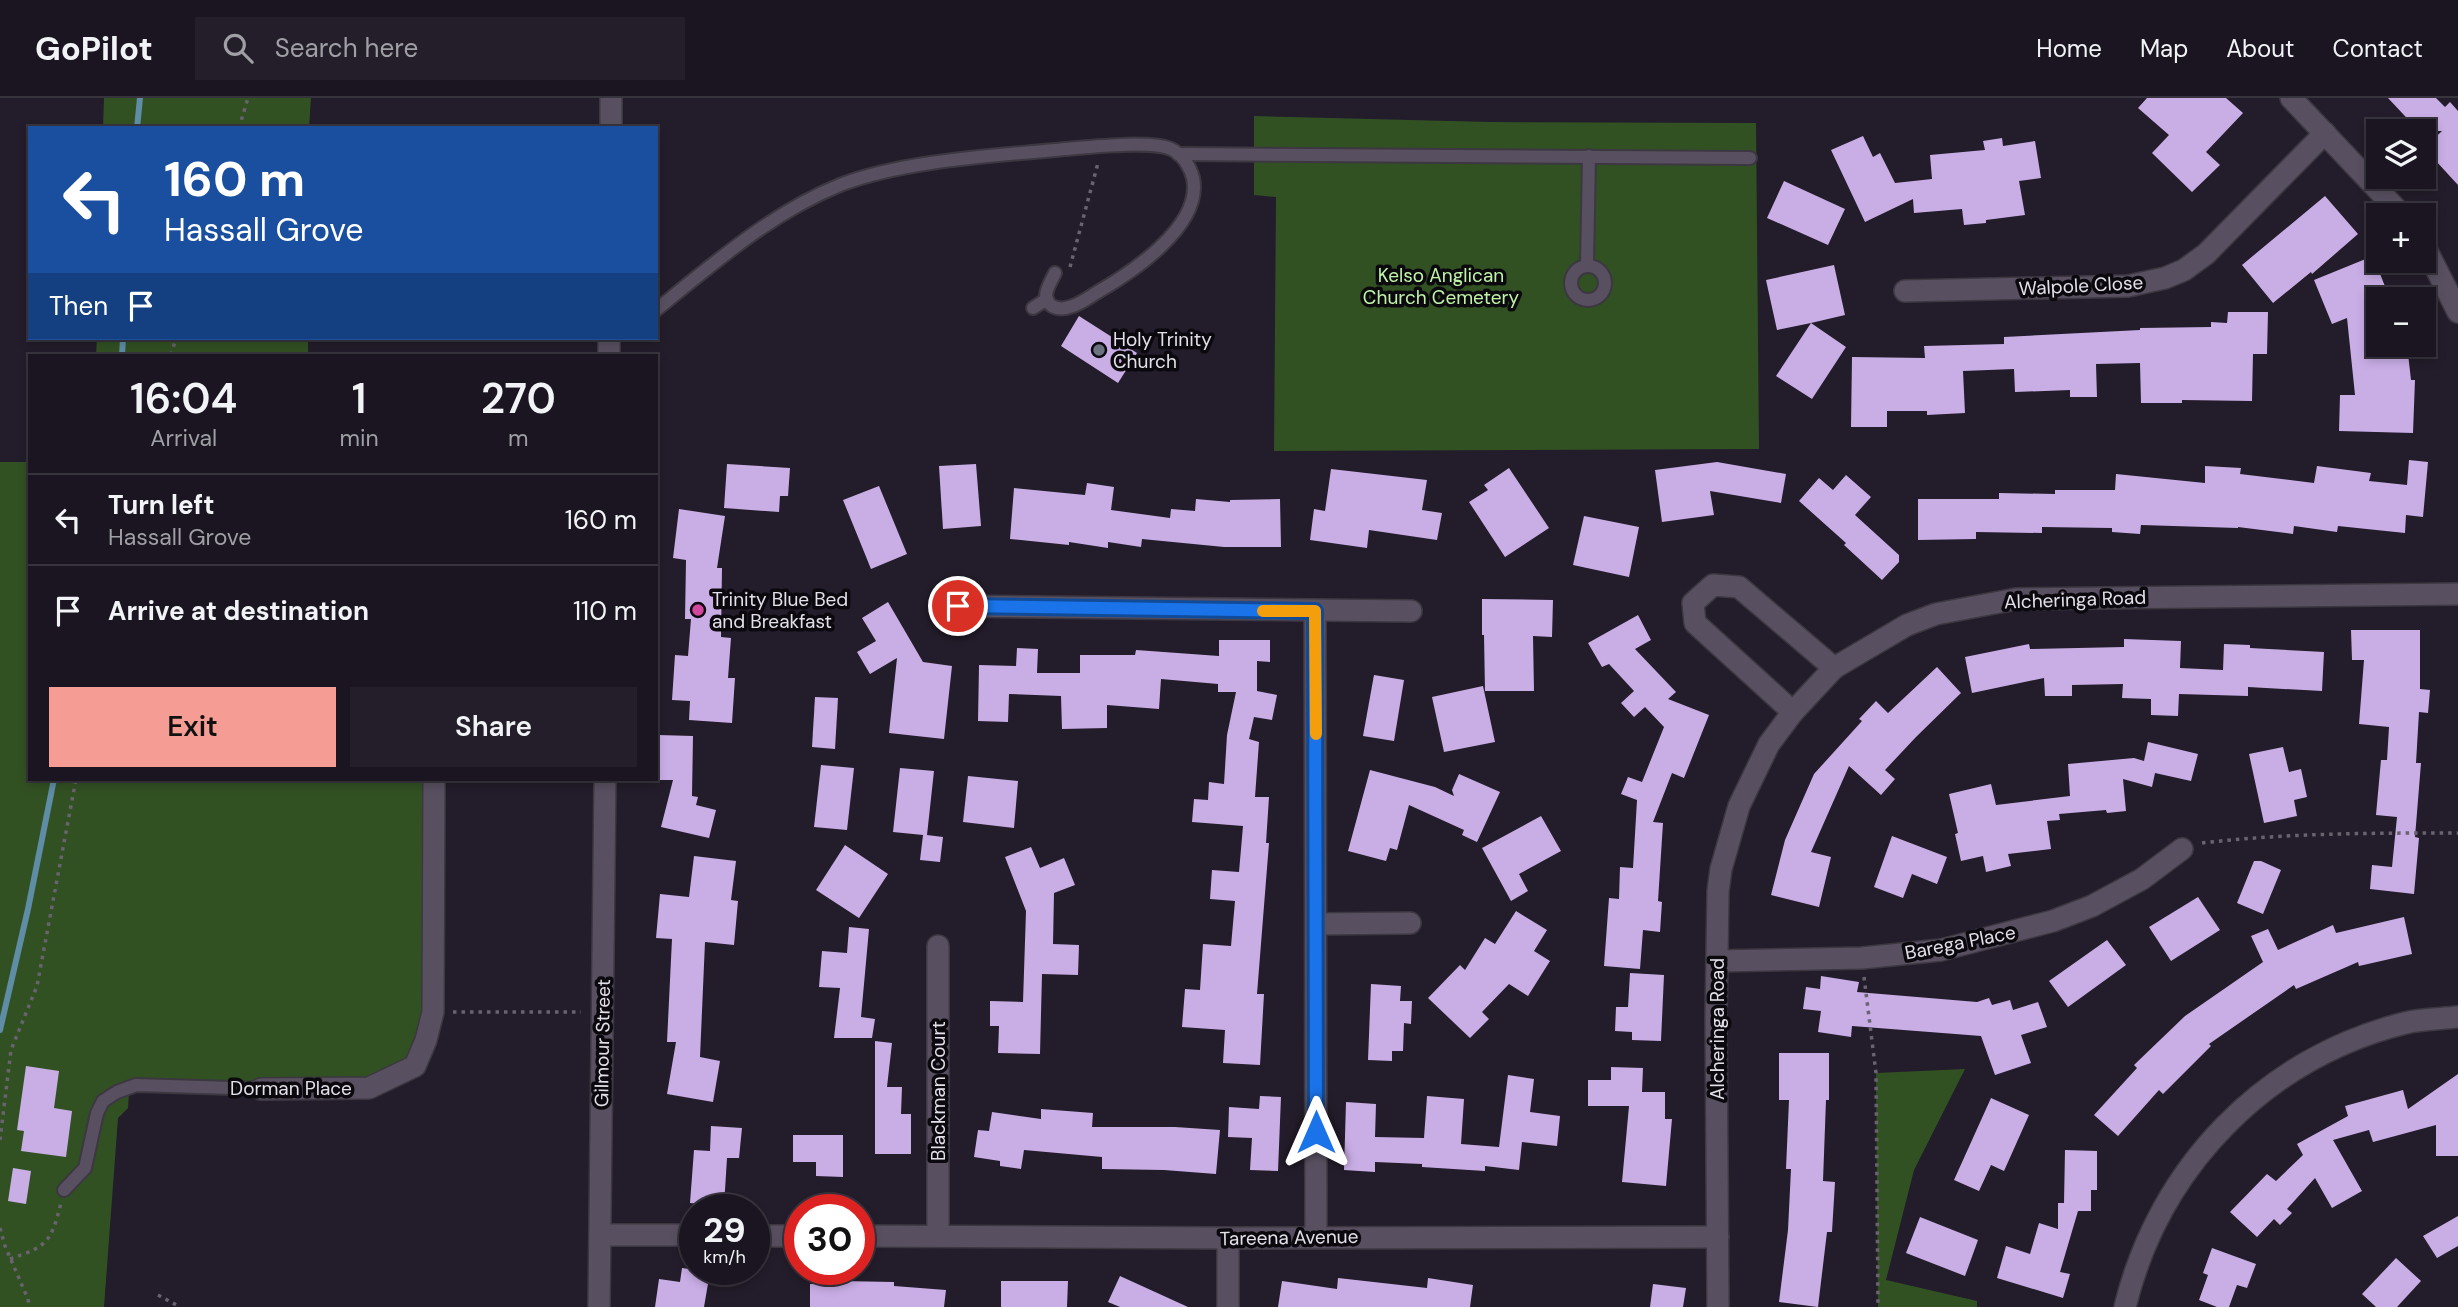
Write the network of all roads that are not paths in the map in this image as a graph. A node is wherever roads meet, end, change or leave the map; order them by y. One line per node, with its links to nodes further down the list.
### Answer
1 (611, 98): 3 (street)
2 (2291, 98): 4 (street)
3 (611, 126)
4 (2325, 133): 8 (street); 12 (street, Walpole Close)
5 (1178, 153): 6 (lane); 13 (lane); 14 (lane)
6 (1589, 156): 7 (lane); 9 (lane)
7 (1750, 158)
8 (2391, 203)
9 (1587, 265)
10 (2436, 268): 16 (street)
11 (1055, 273): 13 (lane)
12 (1905, 291)
13 (1047, 299): 15 (lane)
14 (658, 308)
15 (1033, 308)
16 (2458, 311)
17 (2458, 594): 21 (street, Alcheringa Road)
18 (958, 606): 19 (street)
19 (1315, 611): 20 (street); 27 (street)
20 (1410, 611)
21 (1834, 668): 22 (street, Alcheringa Road); 22 (street)
22 (1793, 712): 29 (street, Alcheringa Road)
23 (434, 781): 31 (street, Dorman Place)
24 (605, 781): 33 (street, Gilmour Street)
25 (2182, 849): 29 (street, Barega Place)
26 (1410, 923): 27 (street)
27 (1317, 924): 37 (street)
28 (938, 946): 36 (street, Blackman Court)
29 (1718, 961): 38 (street, Alcheringa Road)
30 (2458, 1017): 43 (street)
31 (261, 1089): 32 (lane, Dorman Place)
32 (64, 1191)
33 (600, 1235): 34 (street); 40 (street, Gilmour Street)
34 (679, 1236)
35 (875, 1236): 36 (street, Tareena Avenue)
36 (938, 1236): 39 (street, Tareena Avenue)
37 (1316, 1237): 38 (street, Tareena Avenue); 39 (street, Tareena Avenue)
38 (1718, 1237): 42 (street, Alcheringa Road)
39 (1228, 1238): 41 (street)
40 (598, 1307)
41 (1228, 1307)
42 (1718, 1307)
43 (2125, 1307)

